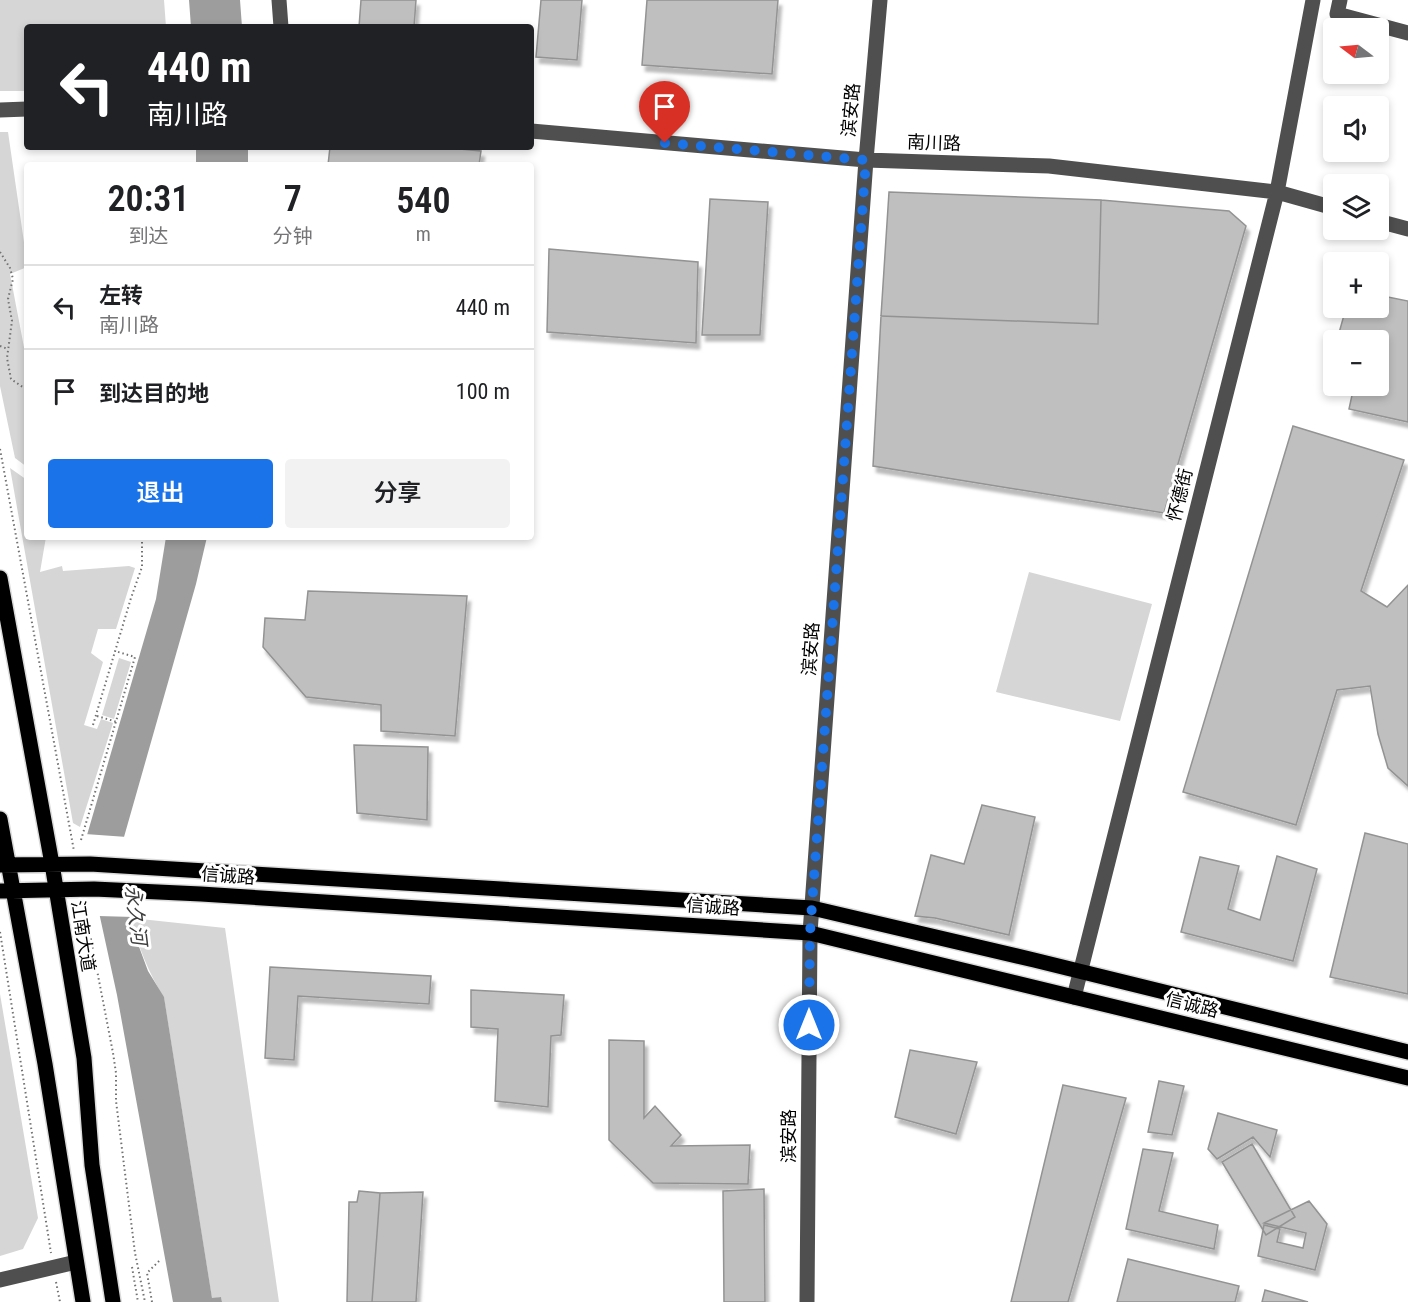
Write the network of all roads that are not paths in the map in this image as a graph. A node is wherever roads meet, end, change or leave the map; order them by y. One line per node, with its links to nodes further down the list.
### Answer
1 (279, 0): 5 (street)
2 (880, 0): 10 (street, 滨安路)
3 (1313, 0): 11 (street, 怀德街)
4 (1340, 0): 6 (street)
5 (281, 24)
6 (1408, 33)
7 (24, 109): 8 (street)
8 (0, 110)
9 (534, 131): 10 (street, 南川路)
10 (866, 160): 11 (street, 南川路); 21 (street, 滨安路)
11 (1277, 192): 12 (street, 南川路); 23 (street, 怀德街)
12 (1323, 205)
13 (1389, 224): 14 (street)
14 (1408, 229)
15 (0, 578): 17 (main road, 江南大道)
16 (0, 819): 18 (main road)
17 (52, 864): 18 (main road, 信诚路); 19 (main road, 江南大道); 21 (main road, 信诚路)
18 (4, 865): 20 (main road)
19 (56, 889): 20 (main road, 信诚路); 22 (main road, 信诚路); 30 (main road, 江南大道)
20 (6, 890): 27 (main road)
21 (812, 908): 22 (street, 滨安路); 23 (main road, 信诚路)
22 (810, 933): 24 (main road, 信诚路); 31 (street, 滨安路)
23 (1080, 972): 24 (street, 怀德街); 25 (main road, 信诚路)
24 (1074, 997): 26 (main road, 信诚路)
25 (1408, 1052)
26 (1408, 1078)
27 (76, 1262): 28 (street); 29 (main road)
28 (0, 1281)
29 (82, 1302)
30 (113, 1302)
31 (807, 1302)

